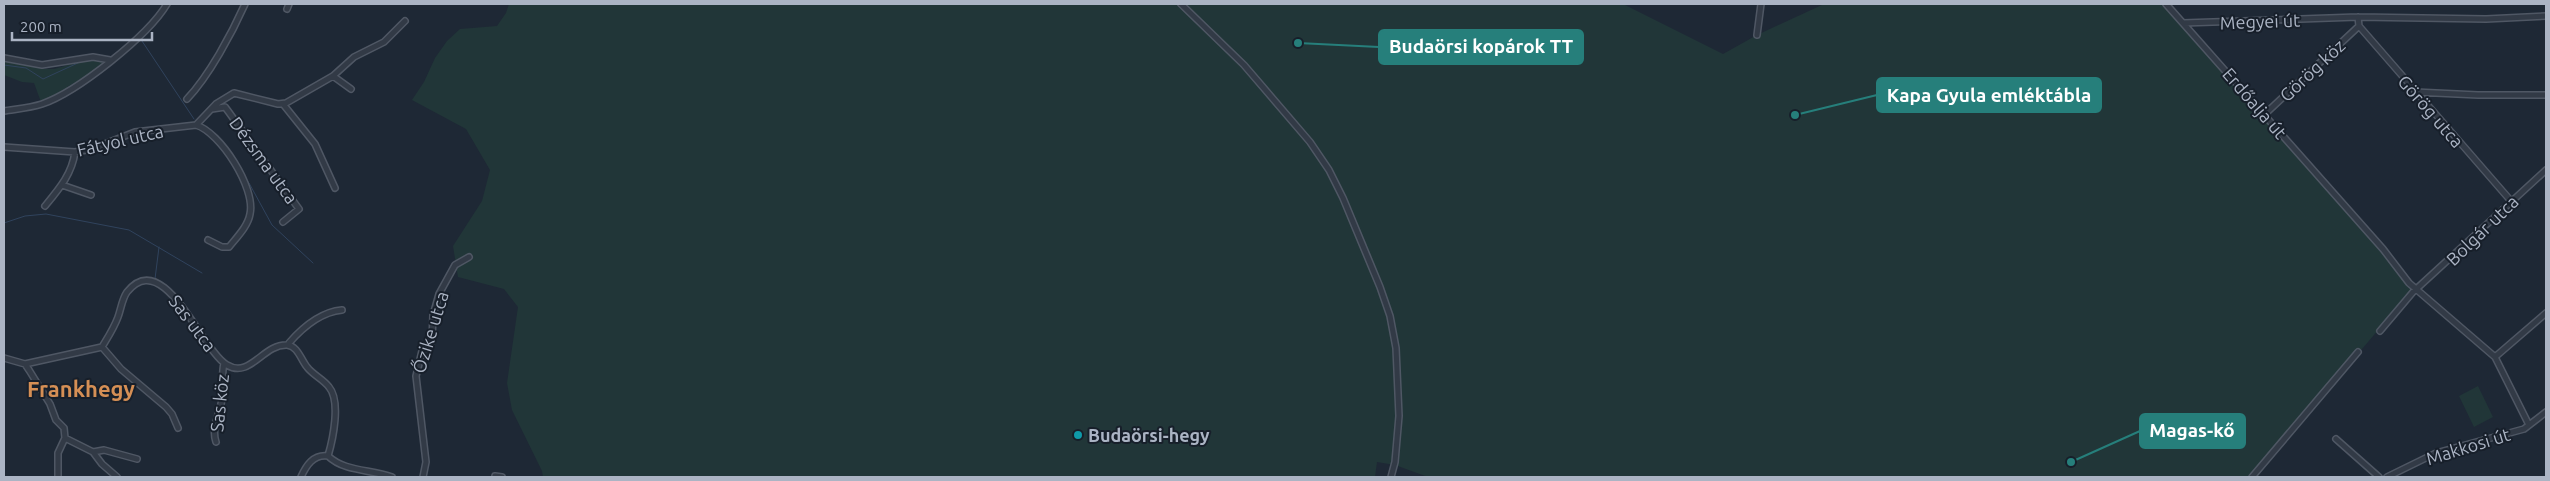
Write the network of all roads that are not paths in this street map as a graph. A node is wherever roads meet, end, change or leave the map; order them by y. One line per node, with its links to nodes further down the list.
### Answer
1 (167, 4): 13 (street)
2 (245, 4): 18 (street)
3 (1181, 4): 62 (street)
4 (1761, 4): 11 (street)
5 (2166, 4): 9 (street, Erdőalja út)
6 (2546, 16): 7 (street, Megyei út)
7 (2358, 17): 9 (street, Megyei út); 10 (street)
8 (405, 21): 14 (street)
9 (2184, 23): 22 (street, Erdőalja út)
10 (2359, 26): 16 (street, Görög utca); 22 (street, Görög köz)
11 (1757, 35)
12 (4, 58): 13 (street)
13 (110, 60): 21 (street)
14 (333, 76): 15 (street); 19 (street)
15 (351, 89)
16 (2415, 92): 17 (street); 30 (street, Görög utca)
17 (2546, 95)
18 (187, 99)
19 (282, 104): 20 (street); 28 (street)
20 (209, 110): 23 (street); 32 (street, Dézsma utca)
21 (4, 111)
22 (2265, 114): 35 (street, Erdőalja út)
23 (196, 125): 25 (street, Fátyol utca); 33 (street)
24 (4, 147): 25 (street, Fátyol utca)
25 (75, 152): 27 (street)
26 (2546, 170): 30 (street, Bolgár utca)
27 (62, 185): 29 (street); 31 (street)
28 (334, 188)
29 (91, 196)
30 (2511, 201): 35 (street, Bolgár utca)
31 (45, 206)
32 (283, 222)
33 (208, 240)
34 (469, 257): 60 (street, Őzike utca)
35 (2418, 289): 38 (street, Bolgár utca); 43 (street, Erdőalja út)
36 (342, 310): 39 (street)
37 (2546, 313): 43 (street)
38 (2380, 331)
39 (289, 345): 44 (street, Sas utca); 53 (street)
40 (102, 347): 44 (street, Sas utca); 45 (street); 48 (street)
41 (2358, 352): 63 (street)
42 (4, 358): 45 (street)
43 (2495, 358): 47 (street)
44 (224, 363): 51 (street, Sas köz)
45 (25, 364): 49 (street)
46 (2545, 414): 47 (street, Makkosi út)
47 (2528, 423): 65 (street, Makkosi út)
48 (178, 428)
49 (65, 438): 52 (street); 56 (street)
50 (2336, 439): 64 (street)
51 (216, 442)
52 (93, 452): 54 (street); 57 (street)
53 (328, 456): 58 (street); 59 (street)
54 (137, 459)
55 (494, 476): 61 (street)
56 (58, 477)
57 (117, 477)
58 (301, 477)
59 (392, 477)
60 (423, 477)
61 (502, 477)
62 (1391, 477)
63 (2252, 477)
64 (2379, 477)
65 (2387, 477)

